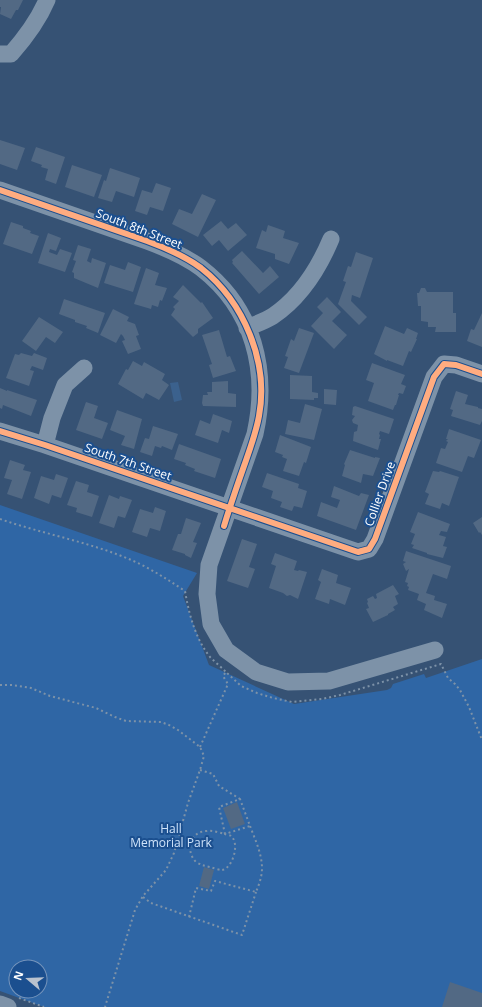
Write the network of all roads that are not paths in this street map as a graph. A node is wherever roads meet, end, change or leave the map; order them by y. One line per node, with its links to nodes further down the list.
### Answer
1 (47, 0): 2 (street)
2 (0, 54)
3 (0, 190): 5 (street, South 8th Street)
4 (331, 239): 5 (street)
5 (248, 328): 10 (street, South 8th Street)
6 (84, 368): 9 (street)
7 (482, 374): 11 (street, Collier Drive)
8 (0, 431): 9 (street, South 7th Street)
9 (45, 445): 10 (street, South 7th Street)
10 (230, 509): 11 (street, South 7th Street); 12 (street, South 8th Street)
11 (248, 515)
12 (435, 650)

